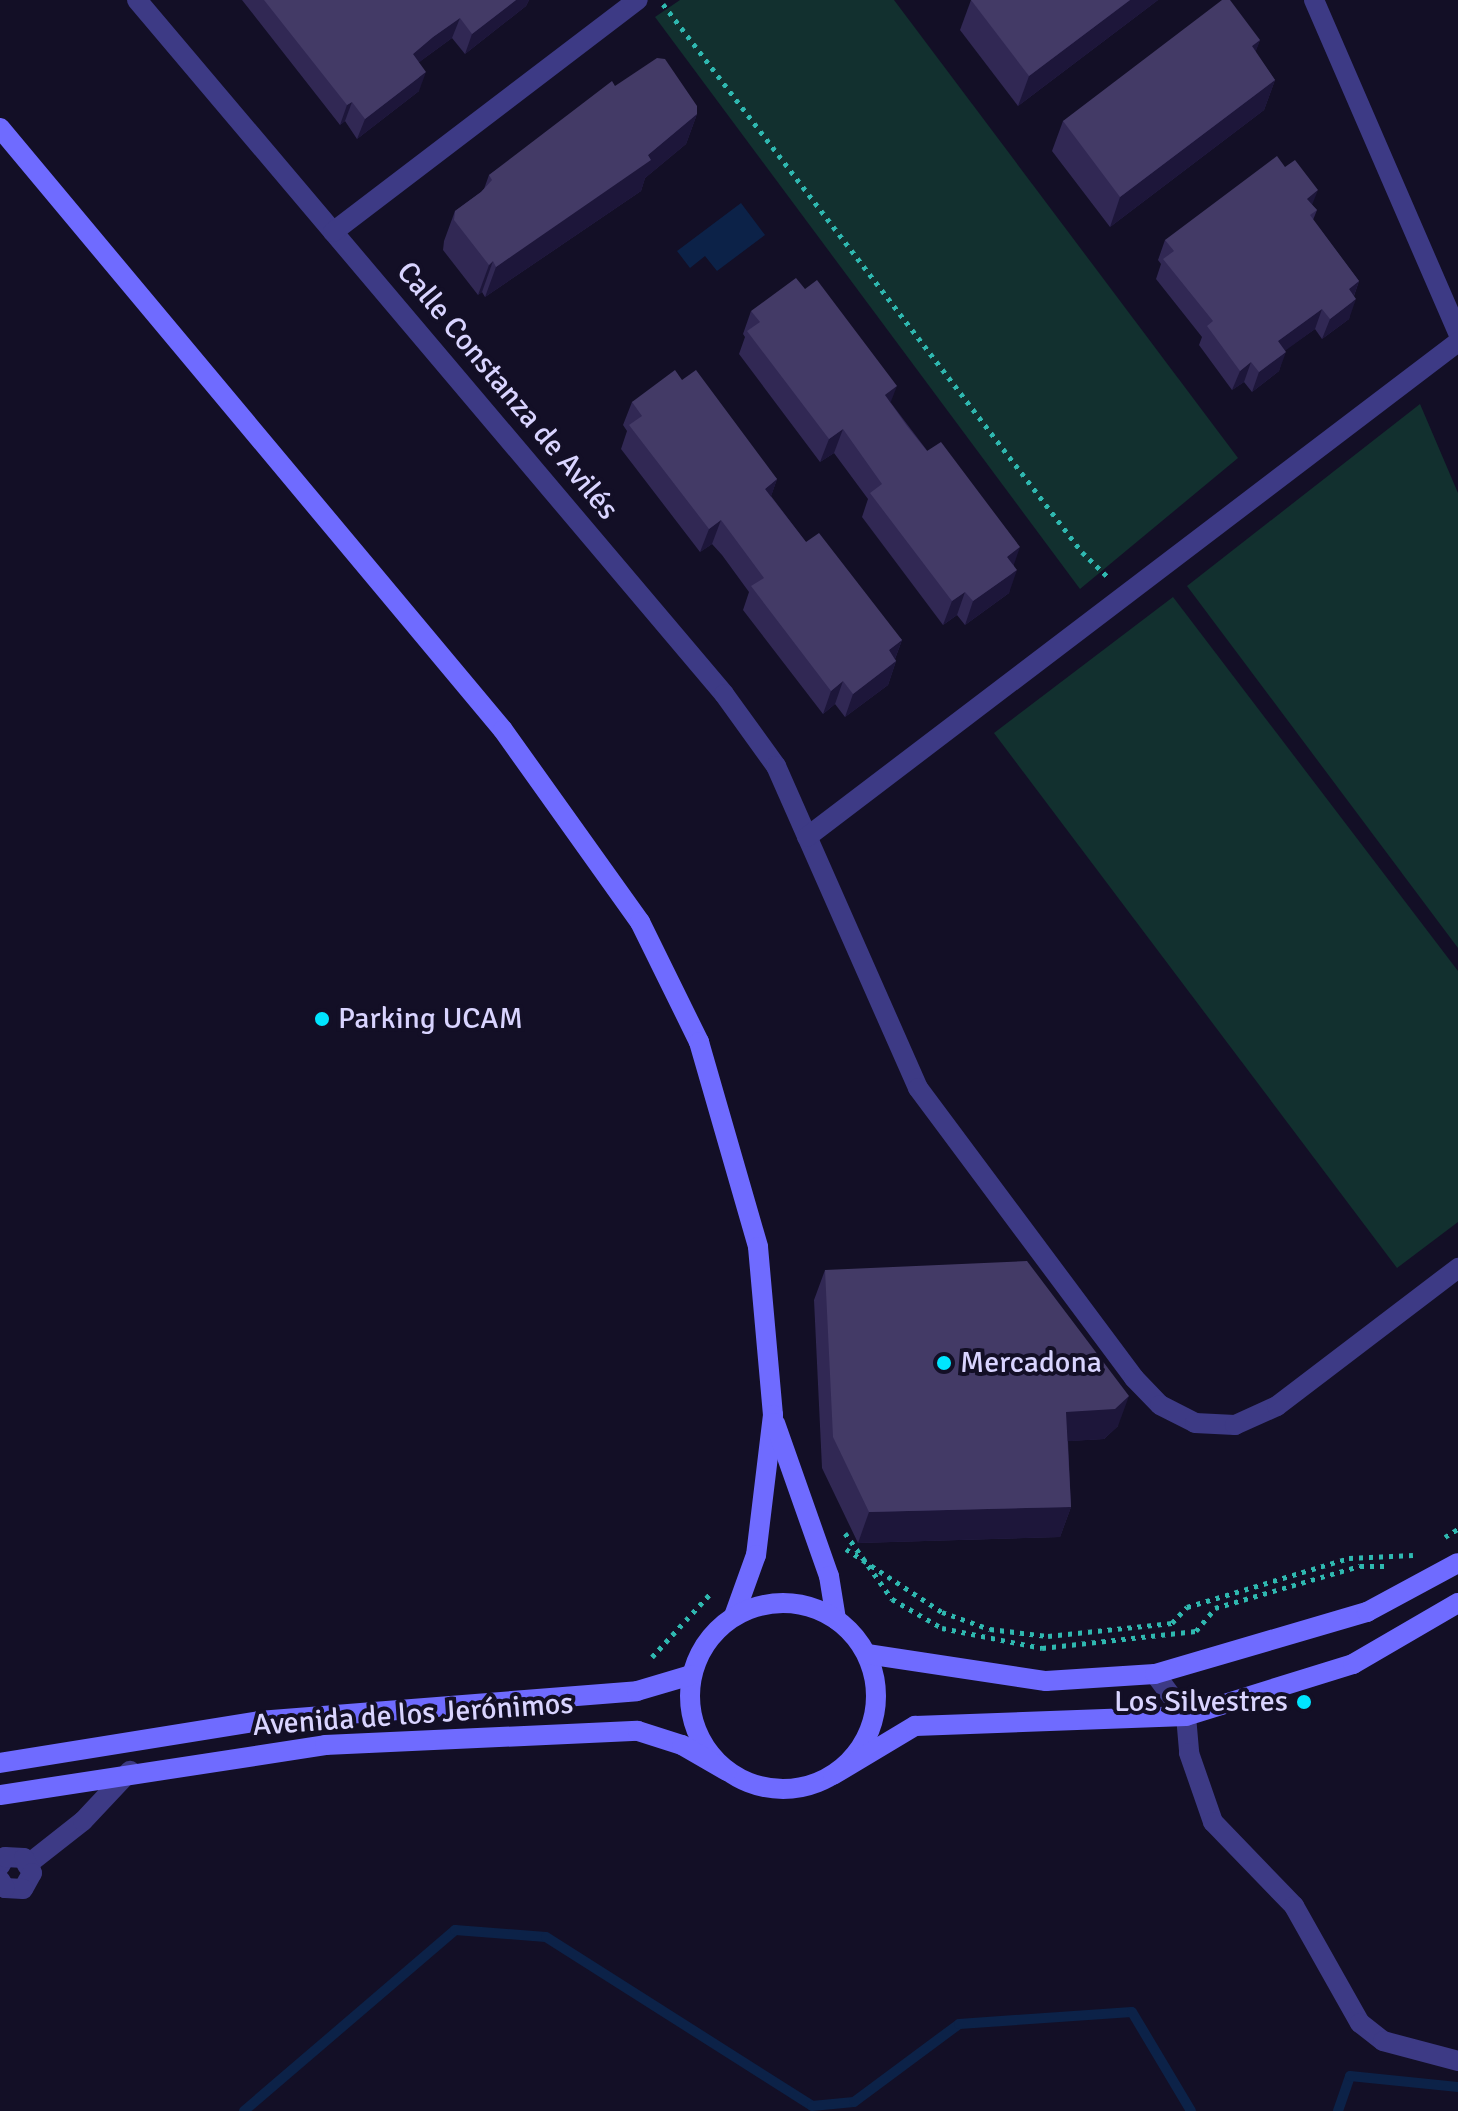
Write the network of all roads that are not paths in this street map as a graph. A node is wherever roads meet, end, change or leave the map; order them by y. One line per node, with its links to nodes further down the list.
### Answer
1 (137, 0): 5 (street, Calle Constanza de Avilés)
2 (638, 0): 5 (street)
3 (1314, 0): 6 (street)
4 (0, 128): 11 (main road)
5 (333, 232): 9 (street, Calle Constanza de Avilés)
6 (1453, 310): 7 (street)
7 (1458, 333)
8 (1458, 342): 9 (street)
9 (807, 837): 10 (street, Calle Constanza de Avilés)
10 (1458, 1268)
11 (773, 1415): 14 (main road); 15 (main road)
12 (1453, 1555): 17 (main road)
13 (1458, 1603): 19 (main road)
14 (734, 1616): 15 (main road); 18 (main road)
15 (836, 1619): 16 (main road)
16 (867, 1654): 17 (main road); 23 (main road)
17 (1155, 1674): 19 (street)
18 (691, 1675): 20 (main road, Avenida de los Jerónimos); 22 (main road)
19 (1186, 1716): 23 (main road); 28 (street)
20 (0, 1763)
21 (130, 1771): 22 (main road, Avenida de los Jerónimos); 24 (main road, Avenida de los Jerónimos); 25 (street)
22 (727, 1771): 23 (main road)
23 (833, 1775)
24 (0, 1795)
25 (27, 1865): 26 (street); 27 (street)
26 (0, 1866)
27 (2, 1888)
28 (1458, 2061)

